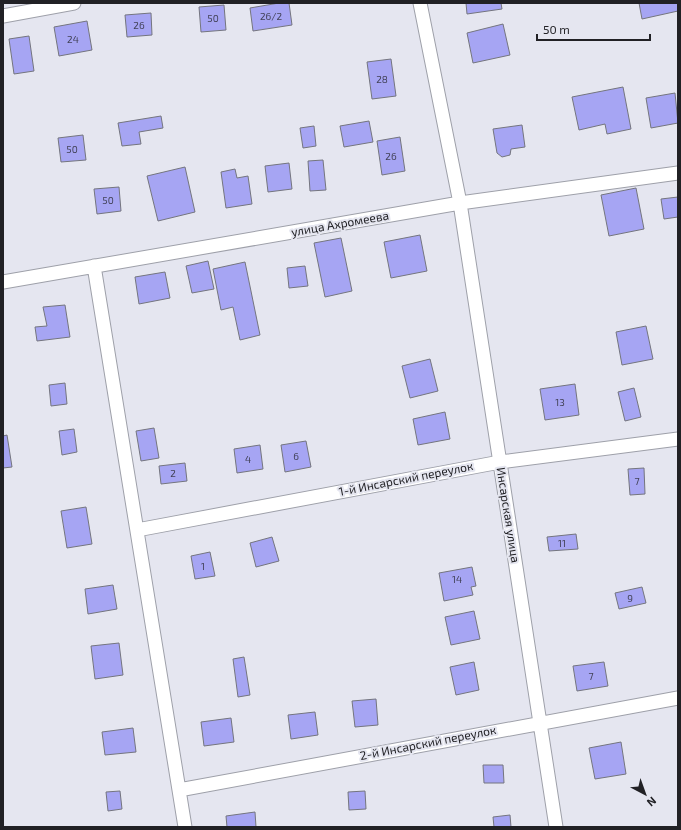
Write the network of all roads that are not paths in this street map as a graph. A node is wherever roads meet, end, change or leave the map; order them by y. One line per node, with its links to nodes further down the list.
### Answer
1 (74, 3): 3 (street)
2 (420, 3): 5 (street, Инсарская улица)
3 (3, 16)
4 (678, 173): 5 (street, улица Ахромеева)
5 (460, 203): 6 (street, улица Ахромеева); 9 (street, Инсарская улица)
6 (94, 266): 7 (street, улица Ахромеева); 10 (street)
7 (3, 282)
8 (678, 439): 9 (street, 1-й Инсарский переулок)
9 (500, 462): 10 (street, 1-й Инсарский переулок); 12 (street, Инсарская улица)
10 (137, 530): 13 (street)
11 (678, 698): 12 (street, 2-й Инсарский переулок)
12 (540, 722): 13 (street, 2-й Инсарский переулок); 15 (street, Инсарская улица)
13 (179, 790): 14 (street)
14 (185, 827)
15 (556, 827)

